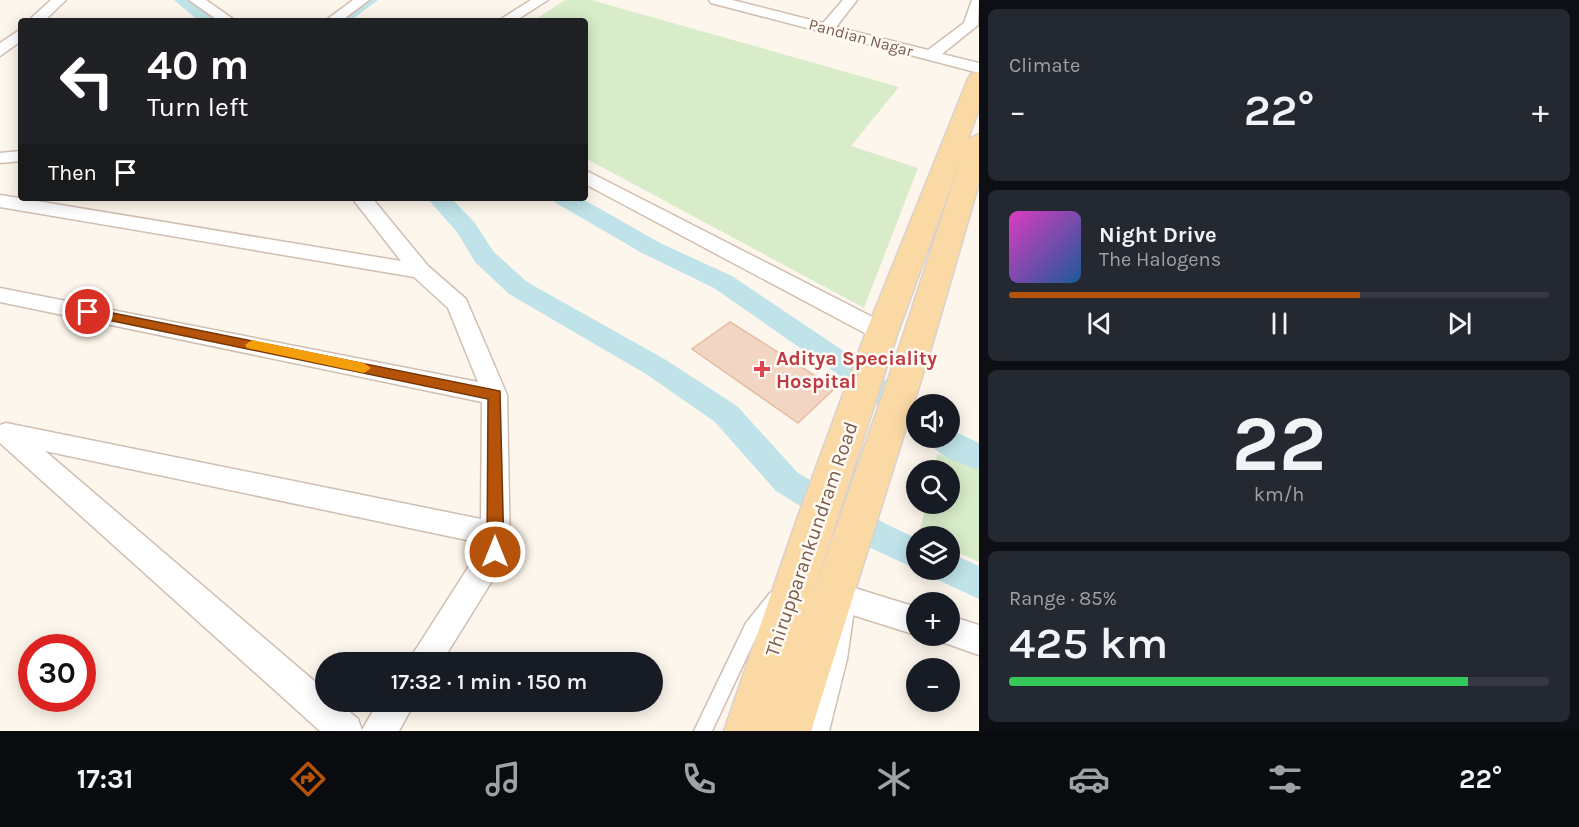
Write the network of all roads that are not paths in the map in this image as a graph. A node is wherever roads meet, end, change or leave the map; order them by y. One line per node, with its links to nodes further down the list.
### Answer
1 (59, 0): 8 (street)
2 (196, 0): 9 (street)
3 (362, 0): 10 (street)
4 (541, 0): 11 (street)
5 (717, 0): 12 (street, Pandian Nagar)
6 (850, 0): 12 (street)
7 (979, 0): 15 (street, Pandian Nagar)
8 (38, 18)
9 (224, 18)
10 (336, 18)
11 (510, 18)
12 (828, 27): 15 (street, Pandian Nagar)
13 (18, 36): 14 (street)
14 (0, 51)
15 (930, 56): 16 (street)
16 (979, 68)
17 (979, 79): 26 (main road, Thirupparankundram Road)
18 (979, 141): 29 (main road, Thirupparankundram Road)
19 (18, 156): 20 (street)
20 (0, 158)
21 (588, 178): 26 (street)
22 (0, 201): 24 (street)
23 (364, 201): 24 (street)
24 (420, 271): 27 (street)
25 (0, 295): 27 (street)
26 (882, 332): 29 (main road, Thirupparankundram Road)
27 (495, 395): 30 (street)
28 (3, 431): 30 (street); 38 (street)
29 (841, 526): 31 (main road, Thirupparankundram Road); 32 (lane); 42 (main road, Thirupparankundram Road)
30 (495, 534): 36 (street)
31 (801, 564): 40 (lane); 41 (main road, Thirupparankundram Road)
32 (848, 600): 33 (street); 43 (lane)
33 (906, 618)
34 (960, 634): 35 (street)
35 (979, 640)
36 (430, 652)
37 (391, 712): 39 (street)
38 (346, 731)
39 (379, 731)
40 (703, 731)
41 (747, 731)
42 (788, 731)
43 (820, 731)

